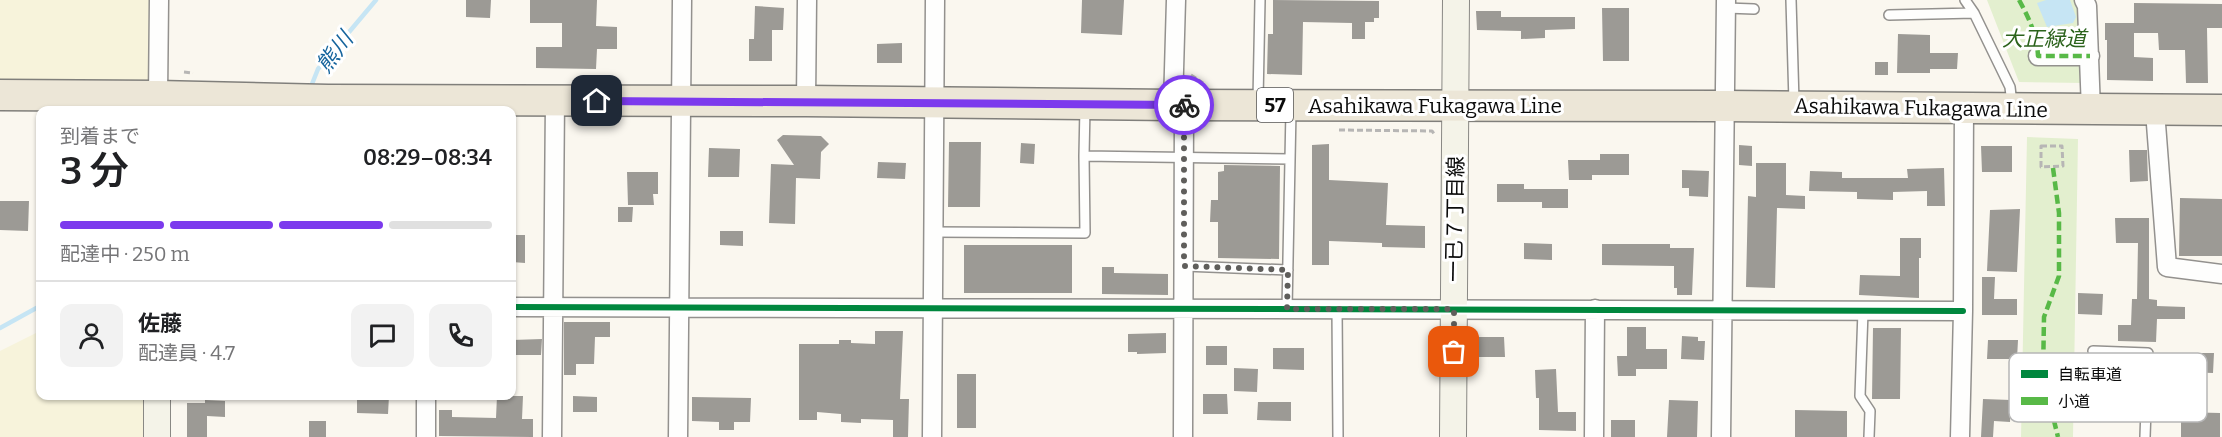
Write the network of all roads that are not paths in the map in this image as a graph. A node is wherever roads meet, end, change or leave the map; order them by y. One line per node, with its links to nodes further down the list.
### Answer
1 (159, 0): 21 (street)
2 (682, 0): 19 (street)
3 (807, 0): 20 (street)
4 (935, 0): 22 (street)
5 (1176, 0): 25 (street)
6 (1260, 0): 26 (lane)
7 (1456, 0): 28 (street, 一已７丁目線)
8 (1791, 0): 30 (lane)
9 (1965, 0): 13 (lane)
10 (2084, 0): 16 (street)
11 (1725, 4): 12 (lane); 29 (street)
12 (1754, 9)
13 (1974, 13): 14 (lane); 32 (lane)
14 (1889, 15)
15 (2038, 56): 16 (street)
16 (2090, 56): 33 (street)
17 (0, 95): 21 (main road, Asahikawa Fukagawa Line / 57)
18 (555, 100): 19 (main road, Asahikawa Fukagawa Line / 57); 24 (main road, Asahikawa Fukagawa Line / 57); 44 (street)
19 (682, 101): 20 (main road, Asahikawa Fukagawa Line / 57); 45 (street)
20 (806, 101): 22 (main road, Asahikawa Fukagawa Line / 57)
21 (158, 103): 24 (main road, Asahikawa Fukagawa Line / 57)
22 (935, 103): 23 (main road, Asahikawa Fukagawa Line / 57); 39 (street)
23 (1085, 104): 25 (main road, Asahikawa Fukagawa Line / 57); 36 (lane)
24 (430, 105)
25 (1179, 105): 26 (main road, Asahikawa Fukagawa Line / 57); 37 (street)
26 (1257, 105): 27 (main road, Asahikawa Fukagawa Line / 57)
27 (1291, 106): 28 (main road, Asahikawa Fukagawa Line / 57); 38 (lane)
28 (1456, 106): 29 (main road, Asahikawa Fukagawa Line / 57); 50 (street, 一已７丁目線)
29 (1725, 106): 30 (main road, Asahikawa Fukagawa Line / 57); 52 (street)
30 (1794, 107): 31 (main road, Asahikawa Fukagawa Line / 57)
31 (1964, 109): 32 (main road, Asahikawa Fukagawa Line / 57); 54 (street)
32 (2012, 110): 33 (main road, Asahikawa Fukagawa Line / 57)
33 (2091, 110): 35 (main road, Asahikawa Fukagawa Line / 57)
34 (2222, 110): 35 (main road, Asahikawa Fukagawa Line / 57)
35 (2155, 111): 42 (street)
36 (1084, 156): 37 (lane); 39 (lane)
37 (1184, 157): 38 (lane); 40 (street)
38 (1290, 159): 41 (lane)
39 (934, 231): 46 (street)
40 (1184, 266): 41 (lane); 47 (street)
41 (1288, 270): 48 (lane)
42 (2222, 274)
43 (516, 307): 44 (street)
44 (551, 307): 45 (street); 62 (street)
45 (680, 307): 46 (street); 63 (street)
46 (934, 308): 47 (street); 64 (street)
47 (1184, 308): 48 (street); 65 (street)
48 (1287, 309): 49 (street)
49 (1337, 309): 50 (street); 66 (lane)
50 (1454, 309): 51 (street); 67 (street, 一已７丁目線)
51 (1594, 309): 52 (street); 68 (street)
52 (1723, 310): 53 (street); 69 (street)
53 (1863, 311): 54 (street); 70 (lane)
54 (1963, 312): 71 (street)
55 (2093, 351): 56 (lane)
56 (2148, 353)
57 (157, 400): 60 (street)
58 (426, 400): 61 (street)
59 (2146, 422): 72 (lane)
60 (157, 437)
61 (426, 437)
62 (552, 437)
63 (678, 437)
64 (932, 437)
65 (1183, 437)
66 (1338, 437)
67 (1453, 437)
68 (1594, 437)
69 (1721, 437)
70 (1869, 437)
71 (1960, 437)
72 (2145, 437)

